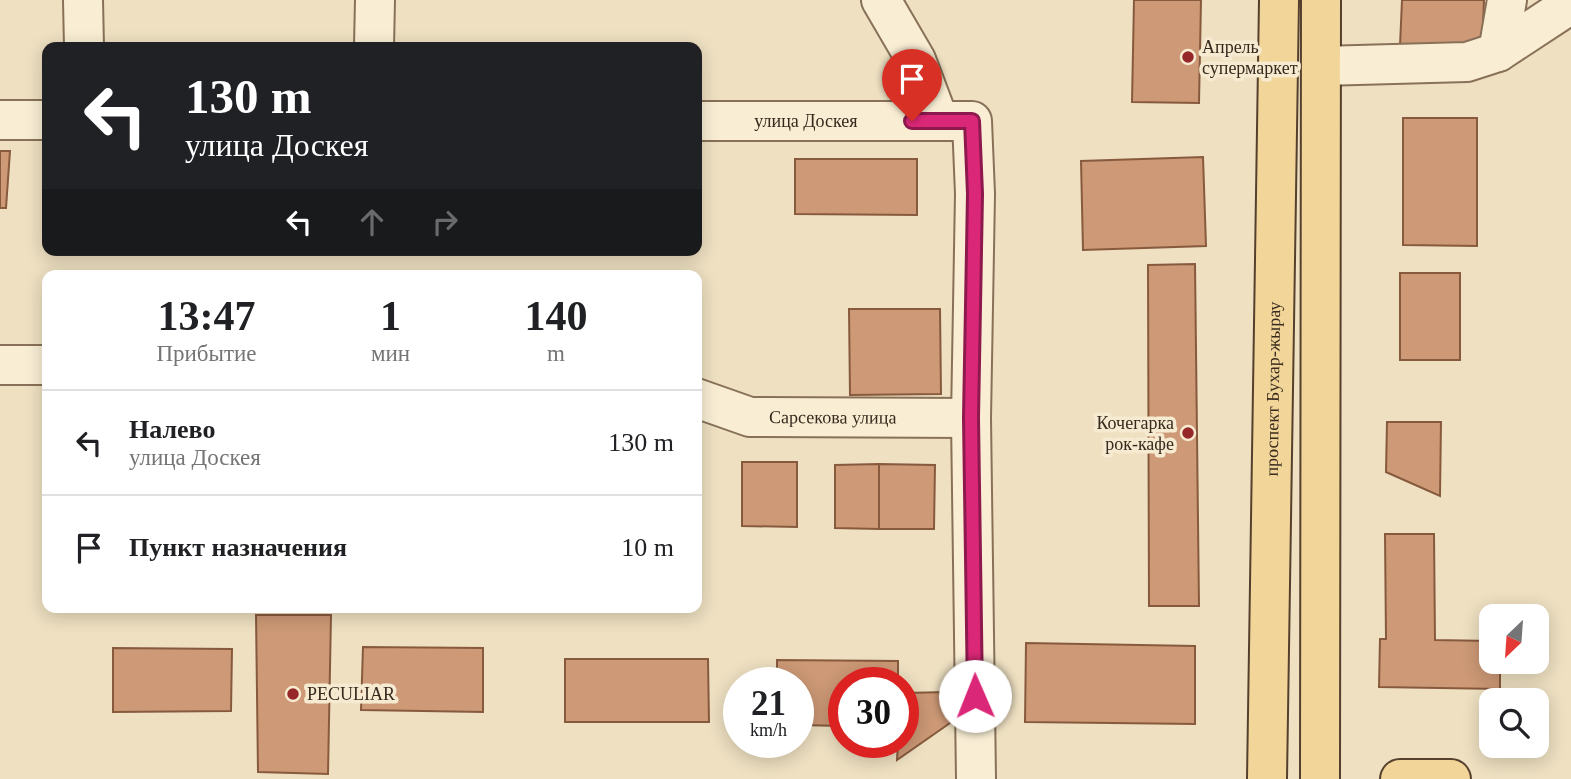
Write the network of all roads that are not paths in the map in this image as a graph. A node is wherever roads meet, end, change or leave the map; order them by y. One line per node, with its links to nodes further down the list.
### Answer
1 (83, 0): 8 (street)
2 (374, 0): 9 (street)
3 (881, 0): 15 (street)
4 (1279, 0): 21 (main road, проспект Бухар-жырау)
5 (1321, 0): 11 (main road)
6 (1507, 0): 10 (street)
7 (1571, 4): 10 (street)
8 (84, 42)
9 (374, 42)
10 (1498, 52): 11 (street)
11 (1321, 66): 22 (main road)
12 (0, 120): 13 (street)
13 (42, 120)
14 (702, 121): 15 (street, улица Доскея)
15 (939, 121): 19 (street, улица Доскея)
16 (0, 365): 17 (street)
17 (42, 365)
18 (702, 400): 19 (street, Сарсекова улица)
19 (971, 418): 20 (street, улица Доскея)
20 (976, 779)
21 (1267, 779)
22 (1320, 779)
23 (1400, 779): 24 (main road)
24 (1451, 779)

